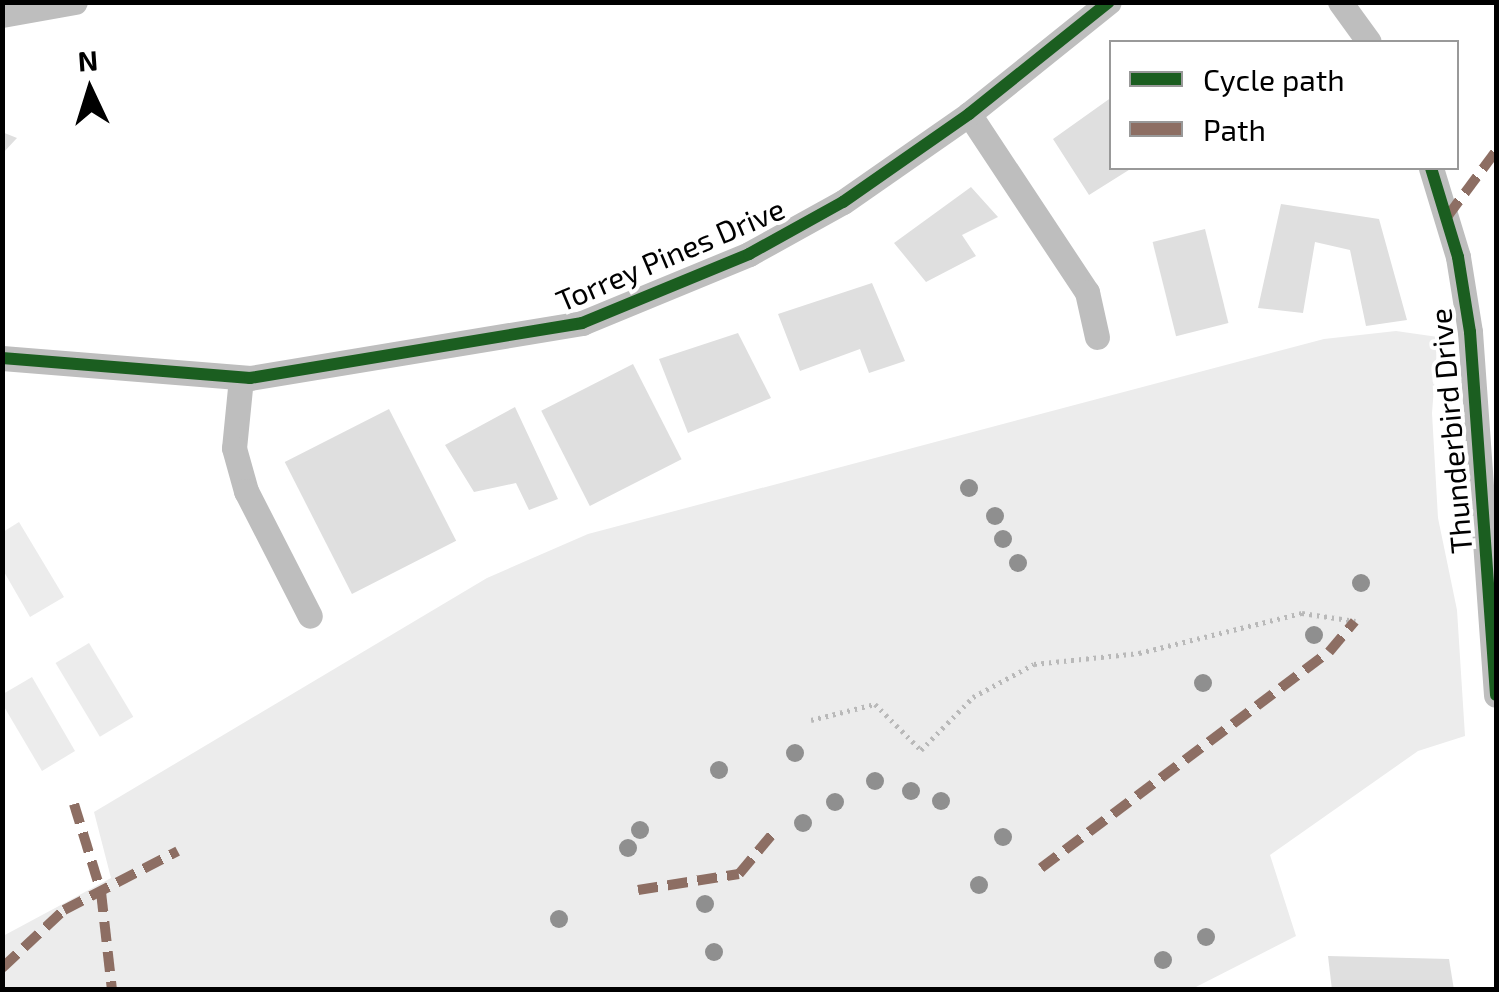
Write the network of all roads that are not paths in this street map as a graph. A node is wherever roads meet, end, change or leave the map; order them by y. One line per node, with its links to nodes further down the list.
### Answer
1 (76, 2): 4 (street)
2 (1109, 2): 6 (street, Torrey Pines Drive)
3 (1340, 2): 5 (street)
4 (2, 15)
5 (1367, 40)
6 (969, 114): 8 (street); 10 (street, Torrey Pines Drive)
7 (1432, 170): 12 (street, Thunderbird Drive)
8 (1097, 337)
9 (2, 358): 10 (street, Torrey Pines Drive)
10 (241, 378): 11 (street)
11 (310, 616)
12 (1496, 695)

